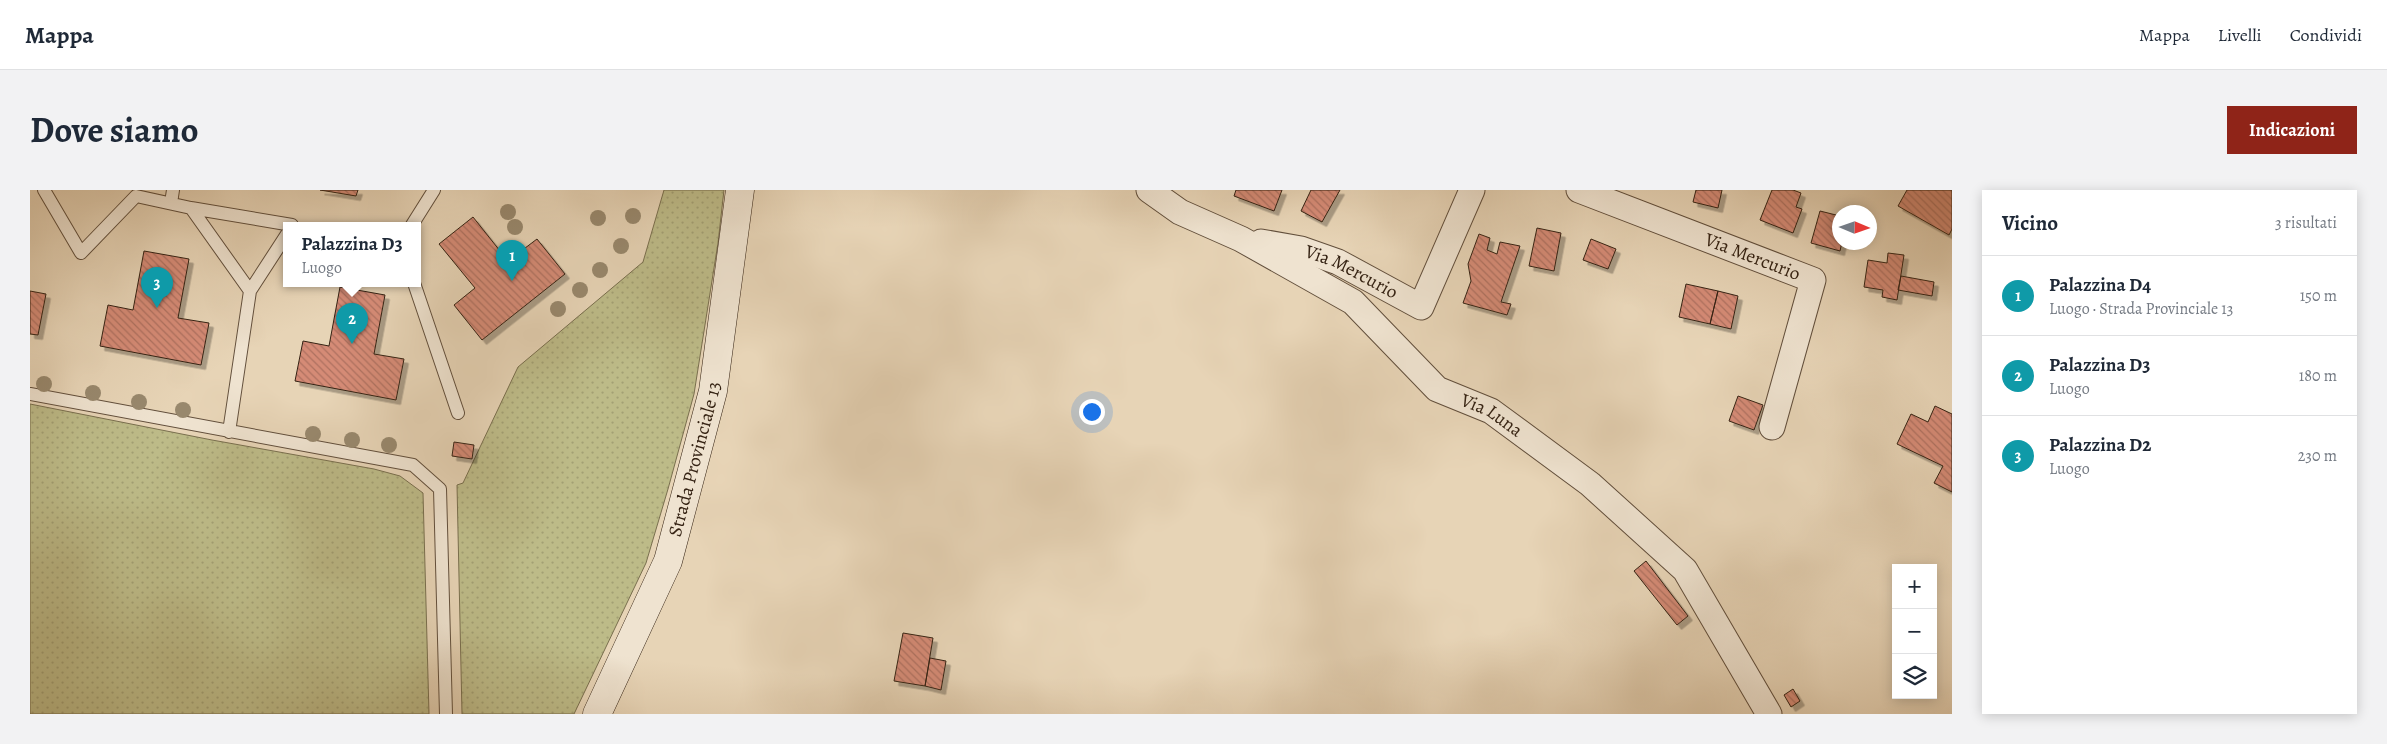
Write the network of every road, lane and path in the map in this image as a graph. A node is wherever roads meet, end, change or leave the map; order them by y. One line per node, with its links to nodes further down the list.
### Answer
1 (44, 190): 8 (lane)
2 (174, 190): 8 (lane)
3 (434, 190): 10 (lane)
4 (740, 190): 21 (main road, Strada Provinciale 13)
5 (1149, 190): 12 (street, Via Luna)
6 (1472, 190): 12 (street, Via Mercurio)
7 (1579, 190): 18 (street, Via Mercurio)
8 (171, 203): 9 (lane)
9 (191, 208): 11 (lane); 15 (lane)
10 (414, 222)
11 (283, 223)
12 (1241, 239): 22 (street, Via Luna)
13 (283, 240): 15 (lane)
14 (415, 287): 17 (lane)
15 (250, 292): 19 (lane)
16 (30, 394): 19 (lane)
17 (458, 413)
18 (1772, 427)
19 (229, 432): 20 (lane)
20 (446, 714)
21 (597, 714)
22 (1769, 714)

